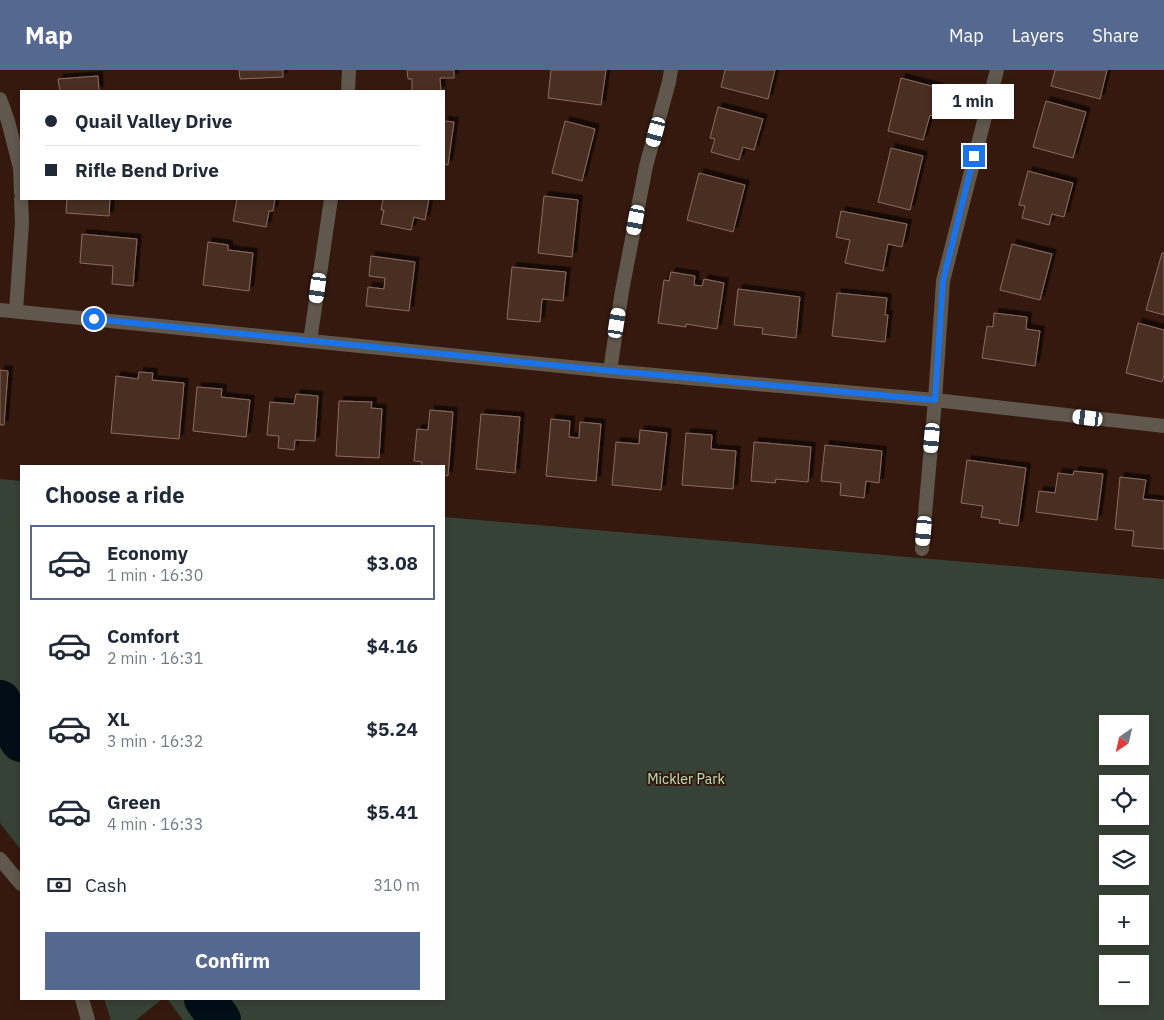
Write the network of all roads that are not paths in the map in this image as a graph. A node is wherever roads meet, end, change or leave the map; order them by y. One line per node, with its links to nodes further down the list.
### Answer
1 (349, 70): 4 (street)
2 (671, 70): 12 (street)
3 (997, 70): 13 (street)
4 (348, 90)
5 (0, 99): 6 (street)
6 (20, 168)
7 (22, 200): 10 (street)
8 (331, 200): 11 (street)
9 (0, 310): 10 (street)
10 (16, 311): 11 (street)
11 (310, 341): 12 (street)
12 (610, 370): 13 (street)
13 (935, 400): 14 (street); 15 (street)
14 (1164, 426)
15 (922, 549)
16 (0, 859): 17 (street)
17 (20, 883)
18 (82, 1000): 19 (street)
19 (88, 1020)

